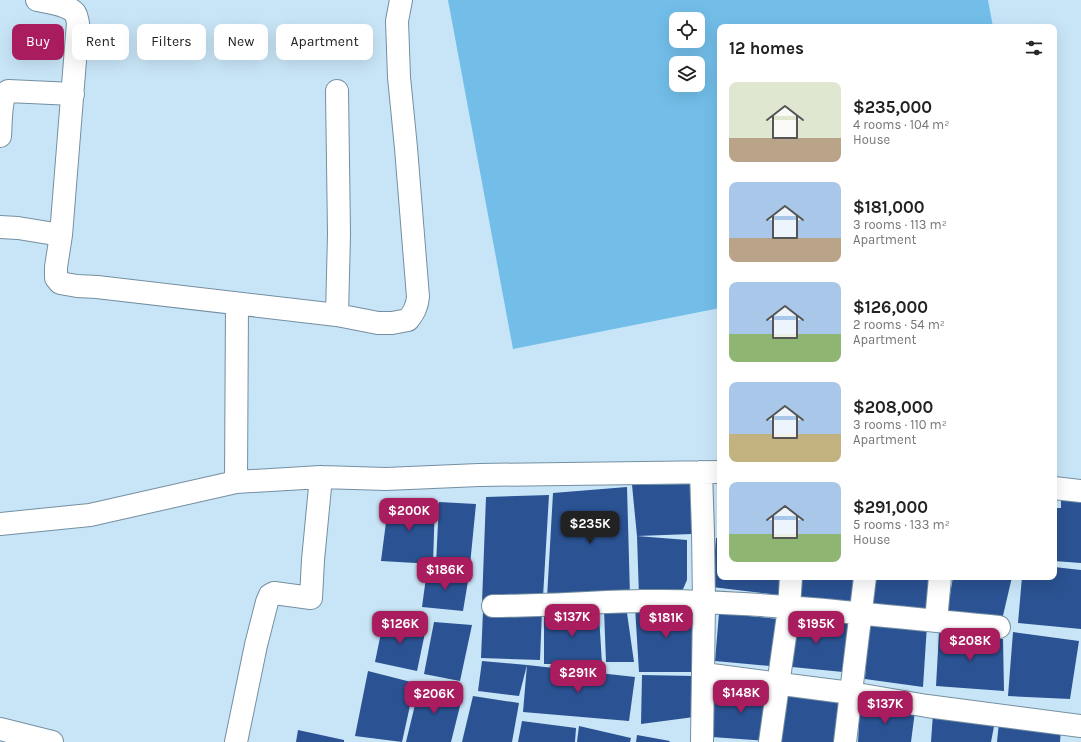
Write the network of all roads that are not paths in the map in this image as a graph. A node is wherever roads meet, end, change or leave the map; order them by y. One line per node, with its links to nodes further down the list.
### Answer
1 (37, 0): 4 (street)
2 (401, 0): 9 (street)
3 (337, 92): 9 (street)
4 (73, 94): 5 (street); 7 (street)
5 (0, 136)
6 (0, 227): 7 (street)
7 (60, 235): 8 (street)
8 (237, 304): 9 (street); 12 (street)
9 (337, 315)
10 (710, 472): 11 (street); 19 (street)
11 (321, 477): 12 (street); 32 (street)
12 (236, 482): 15 (street)
13 (1057, 488): 14 (street)
14 (1081, 491)
15 (0, 524)
16 (791, 580): 21 (street)
17 (865, 580): 22 (street)
18 (940, 580): 23 (street)
19 (704, 602): 20 (street); 21 (street); 25 (street)
20 (493, 606)
21 (789, 608): 22 (street); 26 (street)
22 (861, 614): 23 (street); 27 (street)
23 (936, 621): 24 (street)
24 (999, 627)
25 (704, 674): 26 (street); 33 (street)
26 (779, 683): 27 (street); 34 (street)
27 (852, 693): 28 (street); 35 (street)
28 (1081, 726)
29 (0, 729): 30 (street)
30 (23, 738): 31 (street)
31 (52, 742)
32 (236, 742)
33 (702, 742)
34 (770, 742)
35 (845, 742)

